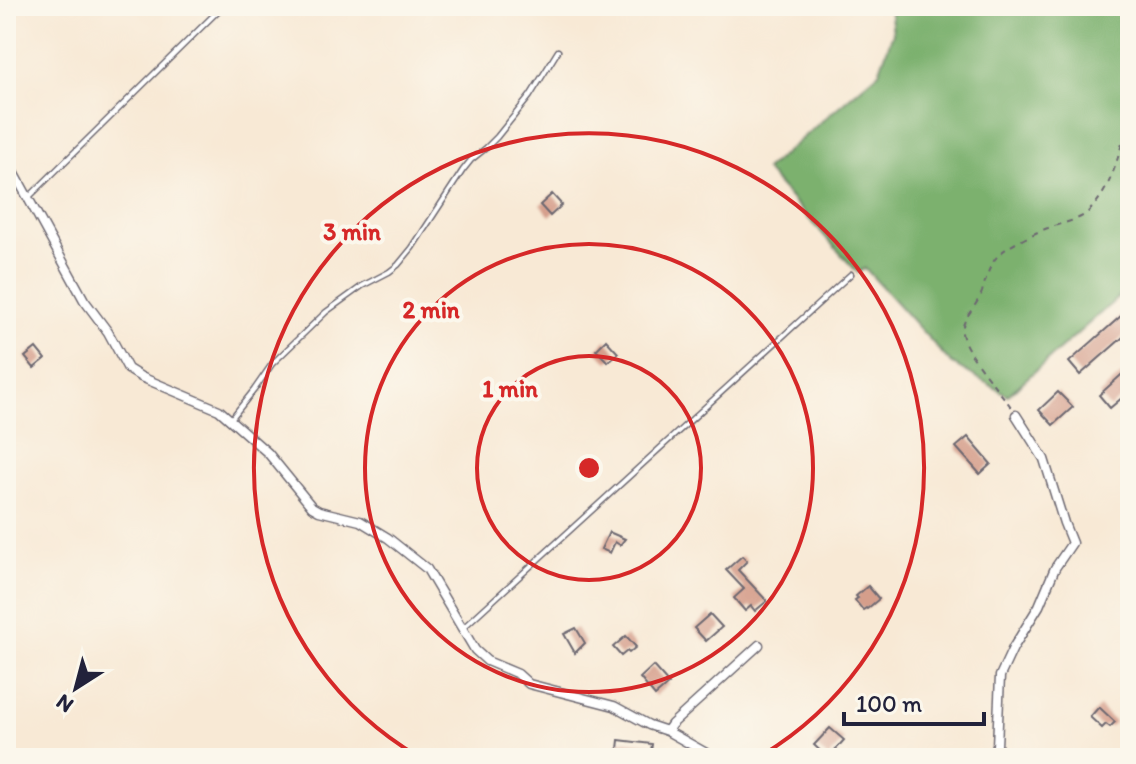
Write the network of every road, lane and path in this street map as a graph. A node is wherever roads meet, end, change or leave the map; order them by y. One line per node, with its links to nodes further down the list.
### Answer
1 (223, 6): 5 (lane)
2 (558, 51): 8 (lane)
3 (1130, 118): 7 (path)
4 (6, 162): 5 (street)
5 (28, 197): 8 (street)
6 (851, 274): 9 (lane)
7 (1016, 415): 13 (street)
8 (231, 419): 9 (street)
9 (463, 629): 11 (street)
10 (759, 645): 11 (street)
11 (667, 731): 12 (street)
12 (715, 758)
13 (978, 758)

